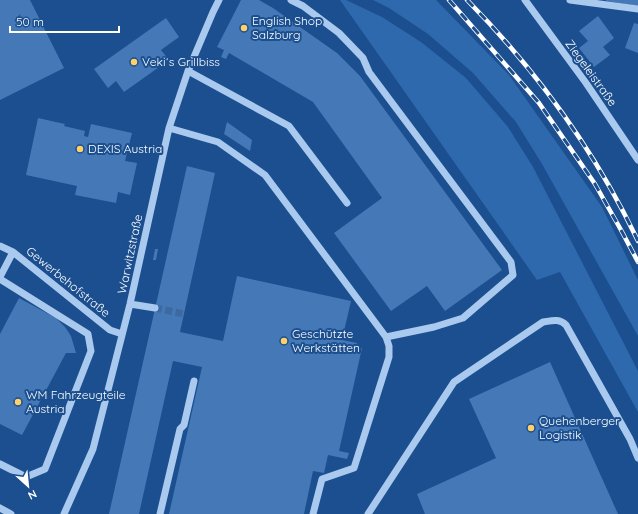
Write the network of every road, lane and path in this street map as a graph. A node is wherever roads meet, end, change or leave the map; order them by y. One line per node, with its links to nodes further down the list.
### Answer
1 (219, 0): 6 (street, Warwitzstraße)
2 (291, 0): 16 (street)
3 (525, 0): 8 (street, Ziegeleistraße)
4 (570, 0): 5 (street)
5 (638, 9)
6 (188, 70): 7 (street, Warwitzstraße); 9 (street)
7 (169, 128): 13 (street, Warwitzstraße); 16 (street)
8 (638, 160)
9 (346, 203)
10 (0, 246): 11 (street, Gewerbehofstraße)
11 (13, 252): 12 (street); 15 (street, Gewerbehofstraße)
12 (0, 278): 19 (street)
13 (130, 304): 14 (street); 15 (street, Warwitzstraße)
14 (155, 308)
15 (122, 334): 22 (street, Warwitzstraße)
16 (386, 337): 24 (street)
17 (194, 381): 23 (street)
18 (638, 458): 25 (street)
19 (0, 464)
20 (0, 508): 21 (street)
21 (11, 514)
22 (64, 514)
23 (160, 514)
24 (313, 514)
25 (368, 514)

